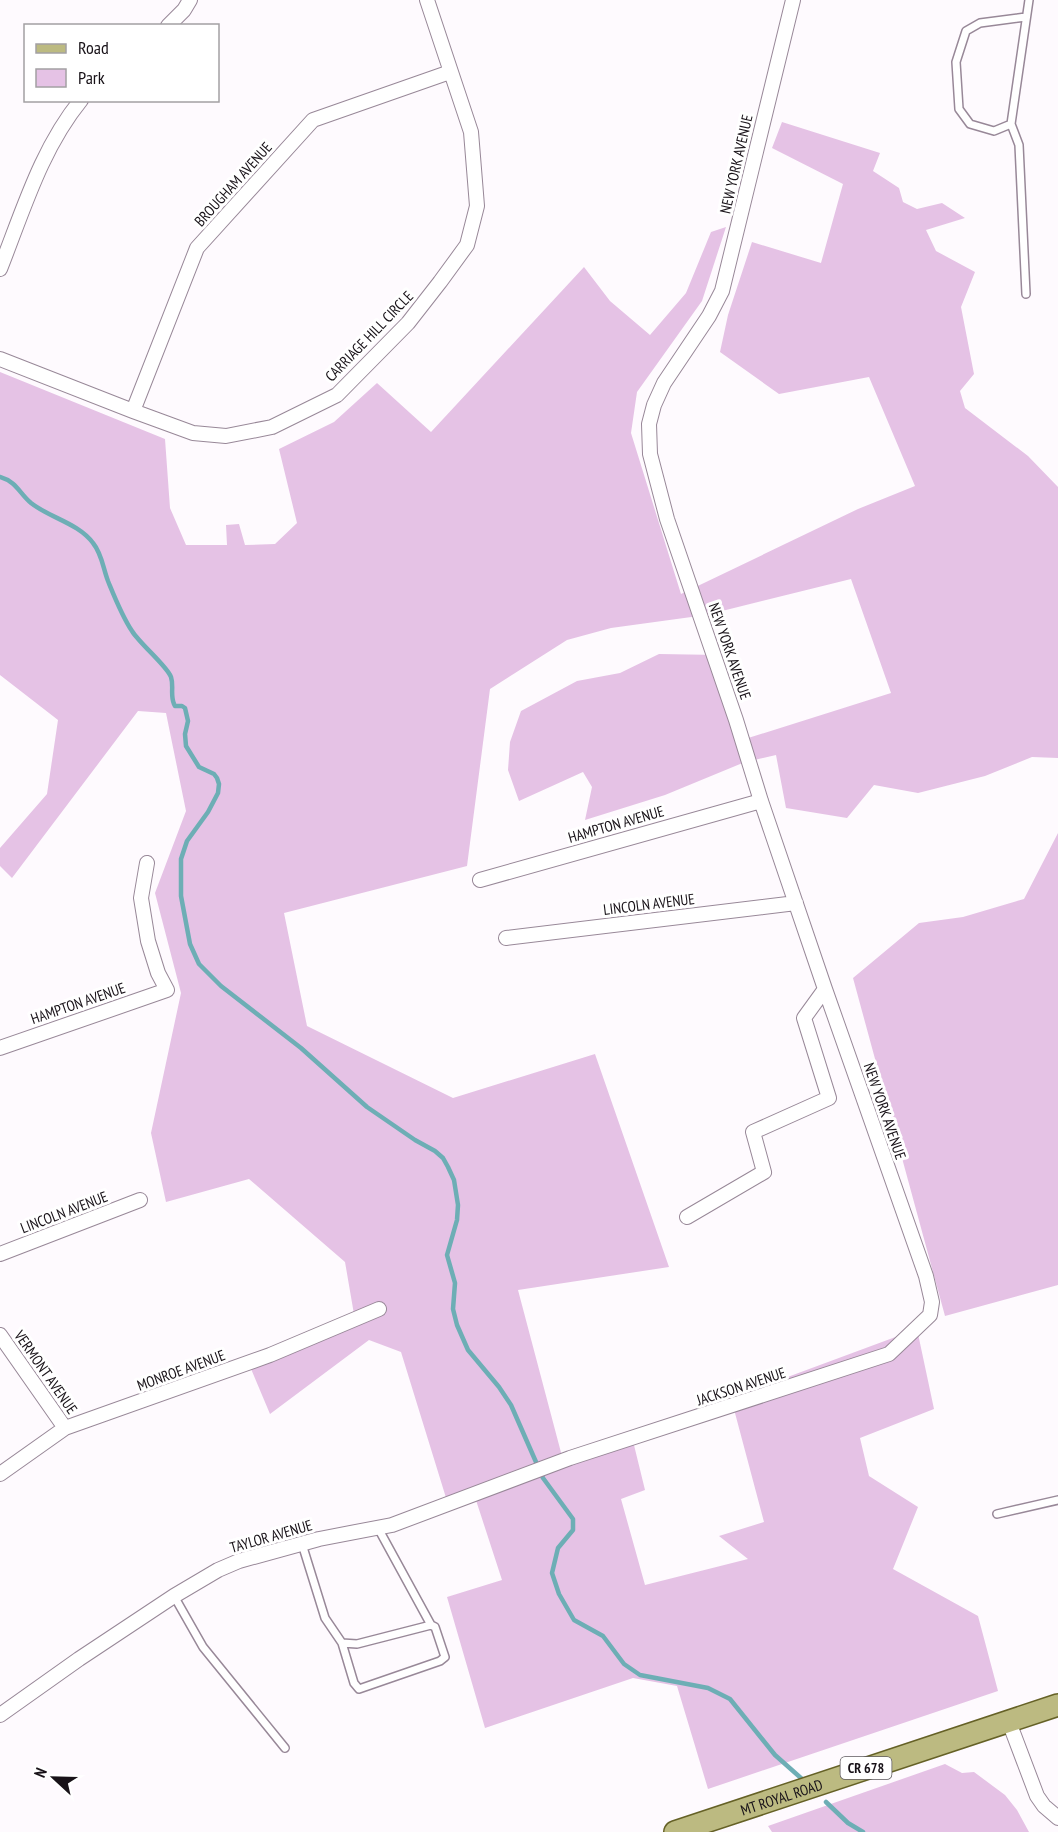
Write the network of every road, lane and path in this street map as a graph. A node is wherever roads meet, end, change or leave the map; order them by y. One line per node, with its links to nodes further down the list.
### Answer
1 (190, 0): 6 (street)
2 (427, 0): 7 (street, CARRIAGE HILL CIRCLE)
3 (793, 0): 14 (street, NEW YORK AVENUE)
4 (1029, 0): 5 (lane)
5 (1026, 17): 9 (lane); 9 (lane)
6 (170, 24)
7 (450, 72): 13 (street, BROUGHAM AVENUE); 13 (street, CARRIAGE HILL CIRCLE)
8 (79, 102): 10 (street)
9 (1011, 124): 11 (lane)
10 (0, 269)
11 (1026, 294)
12 (0, 358): 13 (street, CARRIAGE HILL CIRCLE)
13 (132, 411)
14 (761, 801): 16 (street, HAMPTON AVENUE); 17 (street, NEW YORK AVENUE)
15 (147, 863): 20 (street, HAMPTON AVENUE)
16 (480, 880)
17 (796, 903): 18 (street, LINCOLN AVENUE); 19 (street, NEW YORK AVENUE)
18 (506, 938)
19 (825, 988): 22 (street); 25 (street, NEW YORK AVENUE)
20 (0, 1048)
21 (140, 1200): 23 (street, LINCOLN AVENUE)
22 (687, 1217)
23 (0, 1254)
24 (379, 1309): 27 (street, MONROE AVENUE)
25 (930, 1314): 28 (street, JACKSON AVENUE)
26 (0, 1335): 27 (street, VERMONT AVENUE)
27 (65, 1428): 29 (street, MONROE AVENUE)
28 (548, 1466): 32 (street, TAYLOR AVENUE)
29 (0, 1474)
30 (1058, 1500): 31 (lane)
31 (997, 1514)
32 (378, 1528): 33 (street, TAYLOR AVENUE); 35 (lane)
33 (302, 1544): 34 (street, TAYLOR AVENUE); 36 (lane)
34 (174, 1596): 38 (street, TAYLOR AVENUE); 40 (lane)
35 (431, 1625): 36 (lane); 36 (lane)
36 (342, 1643)
37 (1058, 1705): 39 (main road, MT ROYAL ROAD / CR 678)
38 (0, 1715)
39 (1009, 1722): 41 (street); 42 (main road, MT ROYAL ROAD / CR 678)
40 (285, 1748)
41 (1058, 1818)
42 (675, 1832)

